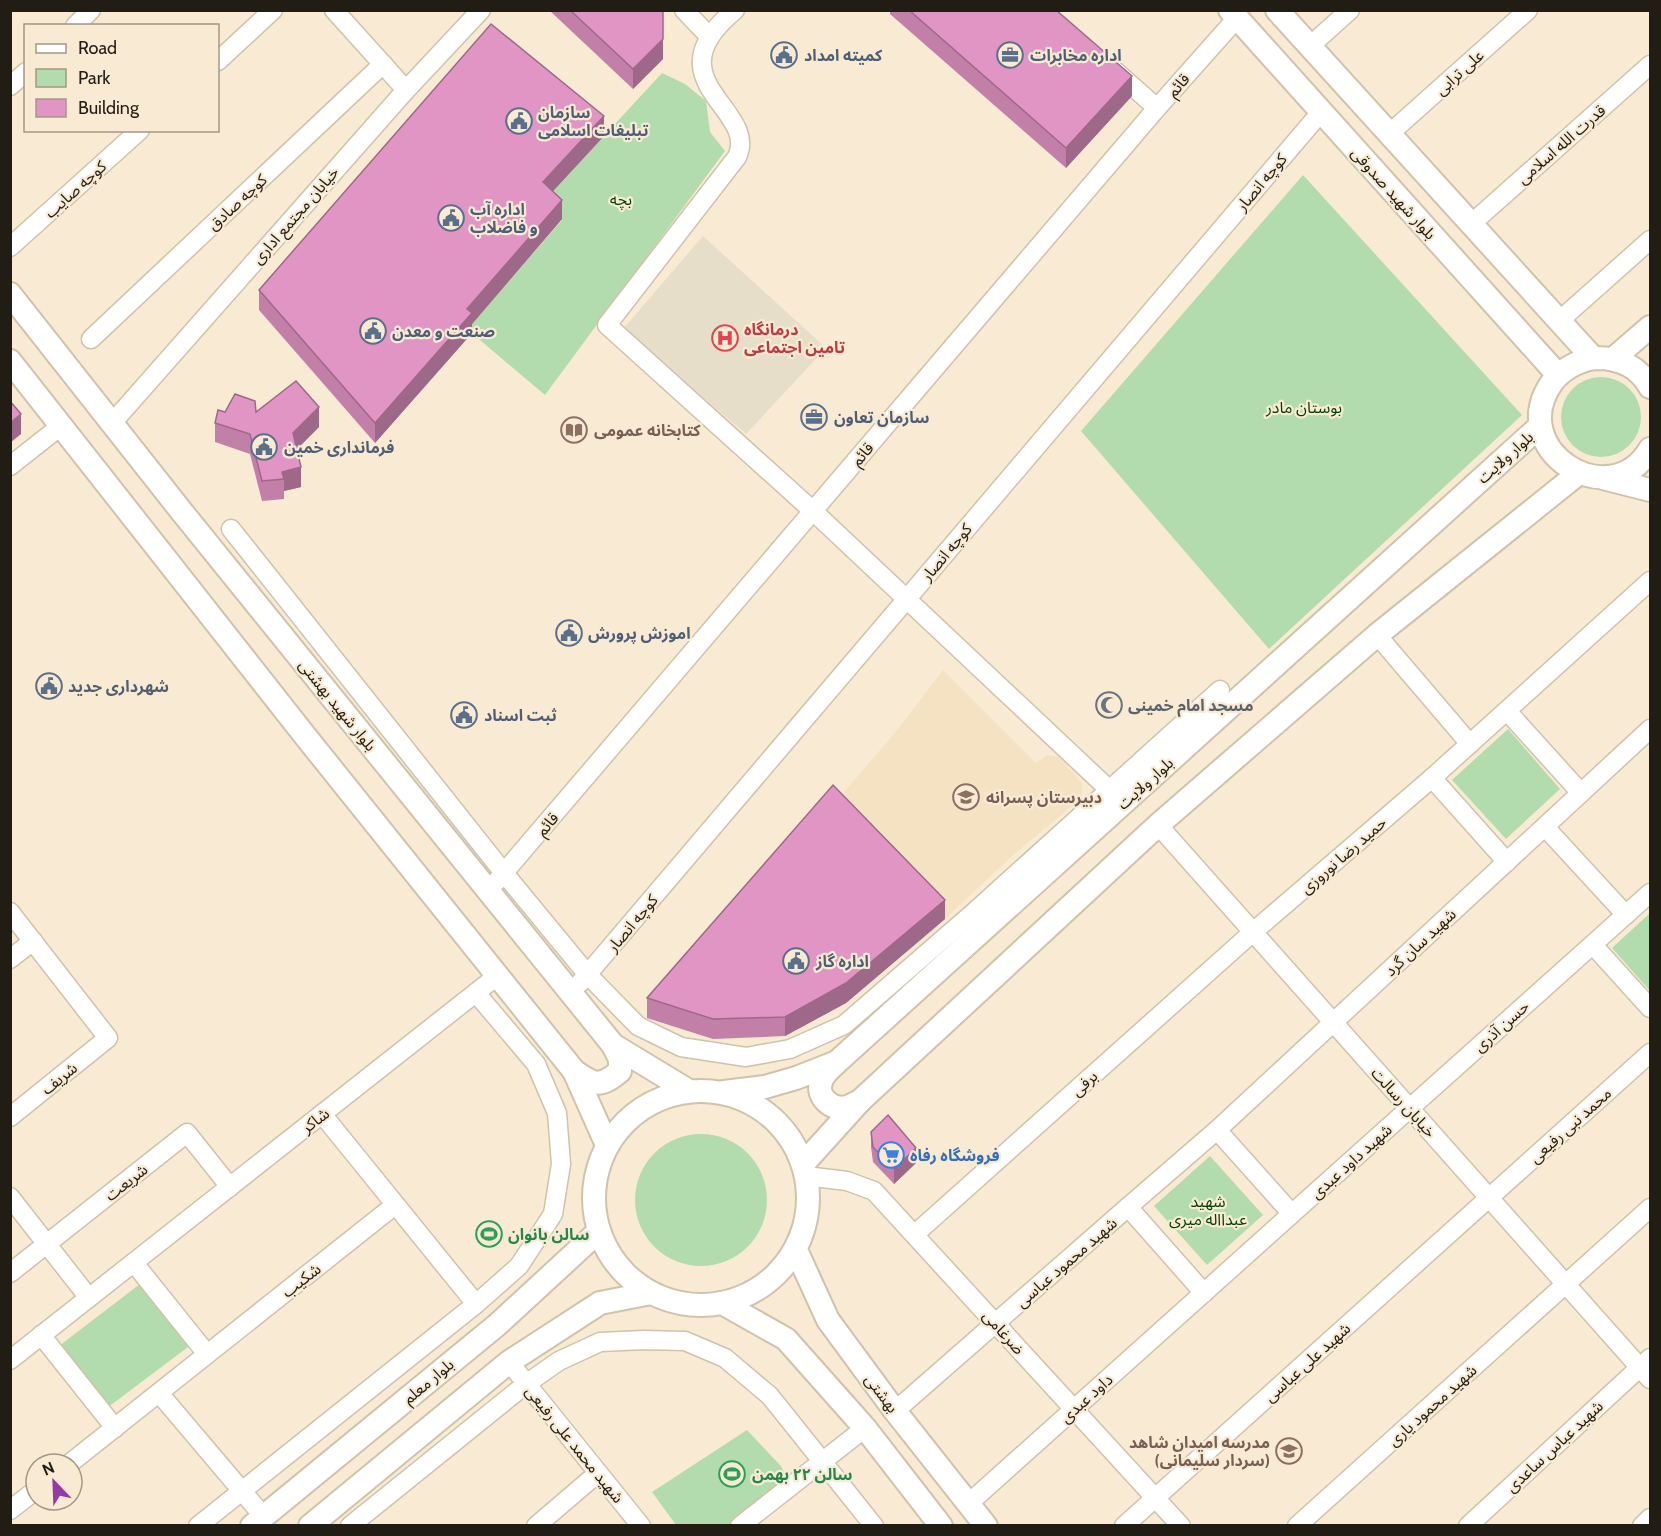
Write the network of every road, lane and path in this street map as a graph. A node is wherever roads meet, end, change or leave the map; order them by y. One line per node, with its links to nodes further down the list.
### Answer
1 (91, 10): 11 (street)
2 (273, 10): 15 (street)
3 (334, 10): 16 (street)
4 (481, 10): 20 (street, خیابان مجتمع اداری)
5 (684, 10): 12 (street)
6 (1277, 10): 13 (main road)
7 (1350, 10): 13 (street)
8 (1528, 10): 24 (street, علی ترابی)
9 (728, 12): 12 (street)
10 (1233, 14): 21 (street, قائم); 22 (main road, بلوار شهید صدوقی)
11 (77, 24)
12 (709, 36): 43 (street)
13 (1310, 46): 24 (main road)
14 (1098, 56): 21 (street)
15 (219, 60)
16 (383, 64): 20 (street); 31 (street, کوچه صادق)
17 (1650, 65): 25 (street, قدرت الله اسلامی)
18 (24, 74): 19 (street)
19 (10, 86)
20 (406, 90): 36 (street, خیابان مجتمع اداری)
21 (1157, 108): 43 (street, قائم)
22 (1321, 112): 34 (main road, بلوار شهید صدوقی); 46 (street, کوچه انصار)
23 (138, 132): 27 (street, کوچه صایب)
24 (1389, 134): 25 (main road)
25 (1471, 224): 29 (main road)
26 (1650, 240): 29 (street)
27 (10, 247)
28 (10, 294): 36 (main road, بلوار شهید بهشتی)
29 (1559, 321): 32 (main road)
30 (1650, 327): 32 (main road)
31 (91, 339)
32 (1603, 359): 34 (main road); 35 (main road)
33 (10, 361): 37 (main road)
34 (1558, 375): 38 (main road)
35 (1650, 387)
36 (112, 422): 59 (main road, بلوار شهید بهشتی)
37 (62, 425): 40 (street); 68 (main road)
38 (1540, 426): 41 (main road); 54 (main road, بلوار ولایت)
39 (1650, 448): 41 (main road)
40 (10, 466)
41 (1588, 475): 42 (main road); 47 (main road)
42 (1650, 490)
43 (813, 511): 46 (street); 58 (street, قائم)
44 (231, 529): 58 (street)
45 (1650, 581): 49 (street)
46 (906, 599): 54 (street); 67 (street, کوچه انصار)
47 (1377, 635): 51 (street); 55 (main road)
48 (1220, 690): 54 (street)
49 (1507, 711): 51 (street, حمید رضا نوروزی); 53 (street)
50 (1650, 729): 53 (street)
51 (1470, 744): 52 (street, حمید رضا نوروزی)
52 (1432, 778): 57 (street); 63 (street, حمید رضا نوروزی)
53 (1581, 793): 56 (street, شهید سان گرد)
54 (1116, 796): 67 (street); 75 (main road, بلوار ولایت)
55 (1158, 825): 63 (street, خیابان رسالت); 79 (main road)
56 (1545, 827): 57 (street, شهید سان گرد); 62 (street)
57 (1507, 862): 72 (street, شهید سان گرد)
58 (504, 873): 59 (street, قائم); 67 (street)
59 (488, 890): 69 (main road, بلوار شهید بهشتی)
60 (1650, 893): 62 (street, حسن آذری)
61 (10, 912): 64 (street)
62 (1626, 915): 65 (street, حسن آذری)
63 (1253, 932): 72 (street, خیابان رسالت); 94 (street, برفی)
64 (33, 941): 66 (street); 82 (street, شریف)
65 (1593, 945): 71 (street); 80 (street, حسن آذری)
66 (10, 959)
67 (588, 975): 69 (street, کوچه انصار)
68 (497, 976): 70 (street, شاکر); 76 (main road)
69 (571, 992): 73 (main road, بلوار شهید بهشتی)
70 (476, 993): 81 (street, شاکر); 104 (street)
71 (1650, 1008)
72 (1333, 1022): 80 (street, خیابان رسالت); 83 (street)
73 (613, 1045): 76 (main road); 77 (main road, بلوار شهید بهشتی)
74 (1650, 1053): 88 (street, محمد نبی رفیعی)
75 (837, 1062): 78 (main road, بلوار ولایت); 79 (main road)
76 (574, 1071): 84 (main road)
77 (689, 1091): 78 (main road); 84 (main road)
78 (724, 1092): 85 (main road)
79 (860, 1101): 85 (main road)
80 (1410, 1108): 88 (street, خیابان رسالت); 92 (street, شهید داود عبدی)
81 (322, 1114): 86 (street, شاکر); 89 (street)
82 (10, 1117)
83 (1217, 1130): 90 (street, شهید محمود عباسی); 92 (street)
84 (607, 1145): 93 (main road)
85 (805, 1169): 94 (street, ضرغامی); 96 (main road)
86 (230, 1186): 95 (street, شریعت); 97 (street, شاکر)
87 (10, 1197): 95 (street)
88 (1489, 1198): 99 (street, خیابان رسالت); 121 (street, شهید علی عباسی)
89 (395, 1205): 104 (street); 107 (street, شکیب)
90 (1128, 1208): 101 (street); 105 (street, شهید محمود عباسی)
91 (1650, 1208): 99 (street, شهید محمود یاری)
92 (1292, 1214): 101 (street, شهید داود عبدی)
93 (599, 1231): 100 (main road); 126 (main road, بلوار معلم)
94 (915, 1234): 105 (street, ضرغامی)
95 (47, 1244): 98 (street, شریعت); 102 (street)
96 (796, 1250): 103 (main road); 114 (main road, بهشتی)
97 (134, 1263): 102 (street, شاکر); 107 (street)
98 (10, 1273)
99 (1566, 1284): 110 (street, خیابان رسالت); 138 (street, شهید محمود یاری)
100 (651, 1293): 103 (main road); 109 (main road)
101 (1204, 1293): 113 (street, داود عبدی)
102 (89, 1298): 106 (street, شاکر)
103 (722, 1303): 116 (main road)
104 (476, 1304): 120 (street)
105 (996, 1323): 113 (street, ضرغامی); 114 (street, شهید محمود عباسی)
106 (41, 1335): 108 (street); 115 (street)
107 (207, 1354): 112 (street, شکیب)
108 (10, 1360)
109 (509, 1362): 111 (street, شهید محمد علی رفیعی); 129 (main road)
110 (1647, 1368): 139 (street, شهید عباس ساعدی)
111 (526, 1384): 118 (street); 119 (street, شهید محمد علی رفیعی); 130 (street)
112 (159, 1393): 115 (street, شکیب); 120 (street)
113 (1074, 1409): 121 (street, ضرغامی); 123 (street, داود عبدی)
114 (895, 1411): 123 (main road, بهشتی)
115 (115, 1428): 117 (street)
116 (865, 1428): 118 (street); 127 (main road)
117 (84, 1452)
118 (822, 1461): 133 (street); 134 (street)
119 (598, 1473): 131 (street); 132 (street, شهید محمد علی رفیعی)
120 (242, 1491): 126 (street); 128 (street)
121 (1156, 1497): 136 (street, شهید علی عباسی); 137 (street, ضرغامی)
122 (24, 1499): 124 (street)
123 (968, 1504): 135 (main road, بهشتی)
124 (10, 1510)
125 (1650, 1518): 140 (street)
126 (258, 1521)
127 (931, 1522)
128 (198, 1526)
129 (310, 1526)
130 (350, 1526)
131 (536, 1526)
132 (640, 1526)
133 (740, 1526)
134 (874, 1526)
135 (986, 1526)
136 (1124, 1526)
137 (1181, 1526)
138 (1297, 1526)
139 (1468, 1526)
140 (1642, 1526)

